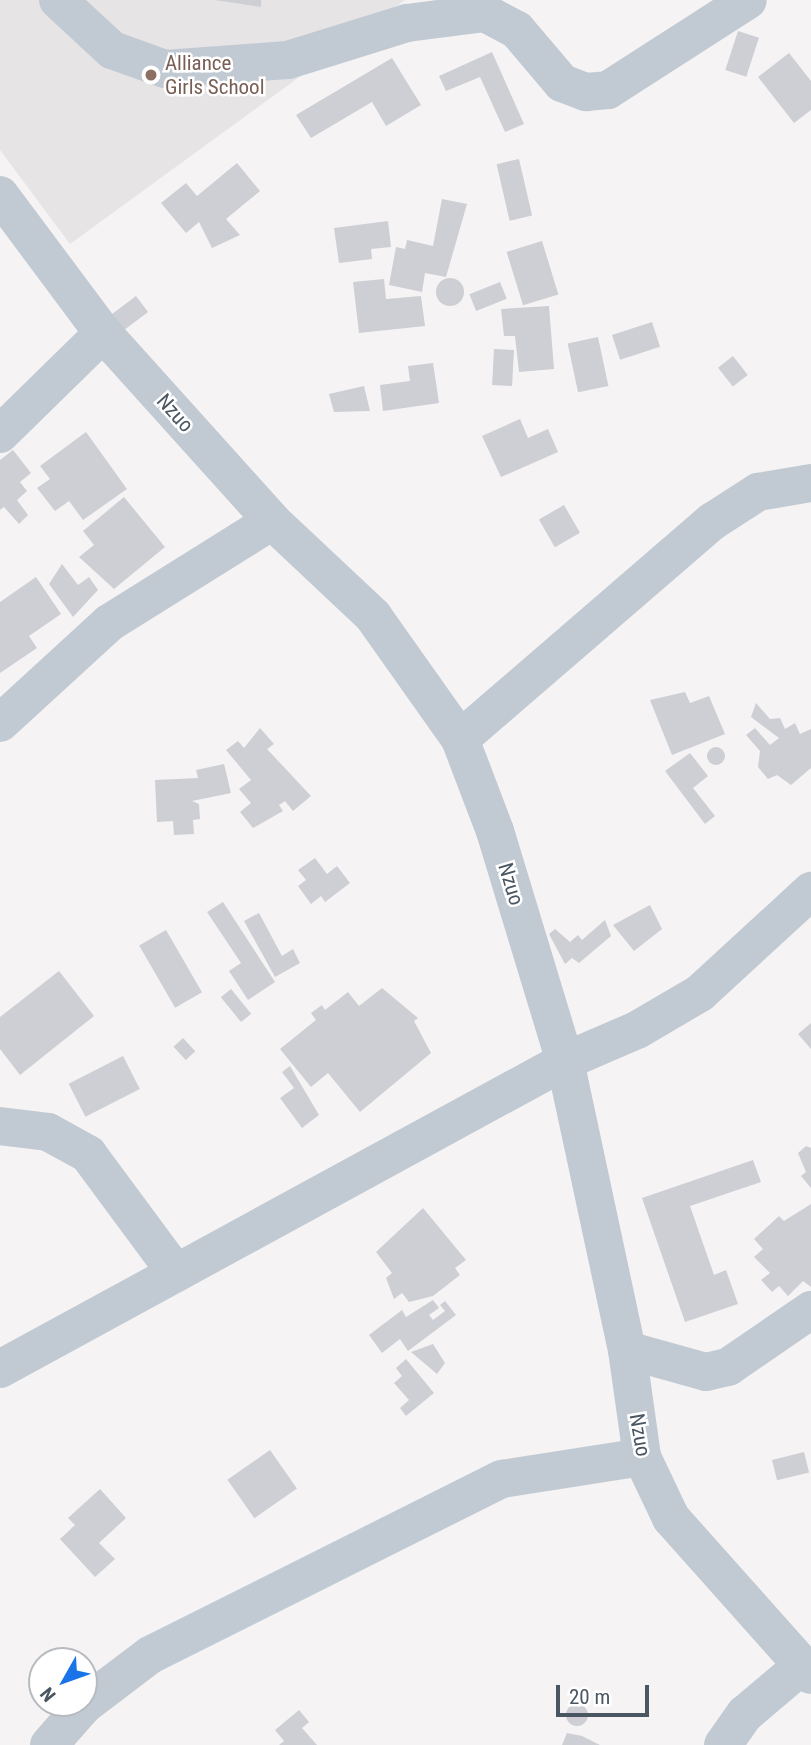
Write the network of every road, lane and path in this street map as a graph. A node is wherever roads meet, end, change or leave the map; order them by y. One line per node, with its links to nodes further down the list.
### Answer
1 (58, 0): 2 (street)
2 (748, 0)
3 (0, 195): 4 (street, Nzuo)
4 (103, 333): 5 (street); 7 (street, Nzuo)
5 (0, 434)
6 (811, 483): 9 (street)
7 (272, 521): 8 (street); 9 (street, Nzuo)
8 (0, 723)
9 (460, 739): 11 (street, Nzuo)
10 (811, 891): 11 (street)
11 (565, 1061): 13 (street); 15 (street, Nzuo)
12 (0, 1126): 13 (street)
13 (176, 1273): 16 (street)
14 (811, 1310): 15 (street)
15 (627, 1350): 17 (street, Nzuo)
16 (0, 1369)
17 (642, 1457): 18 (street, Nzuo); 19 (street)
18 (807, 1669): 20 (street)
19 (49, 1745)
20 (723, 1745)

